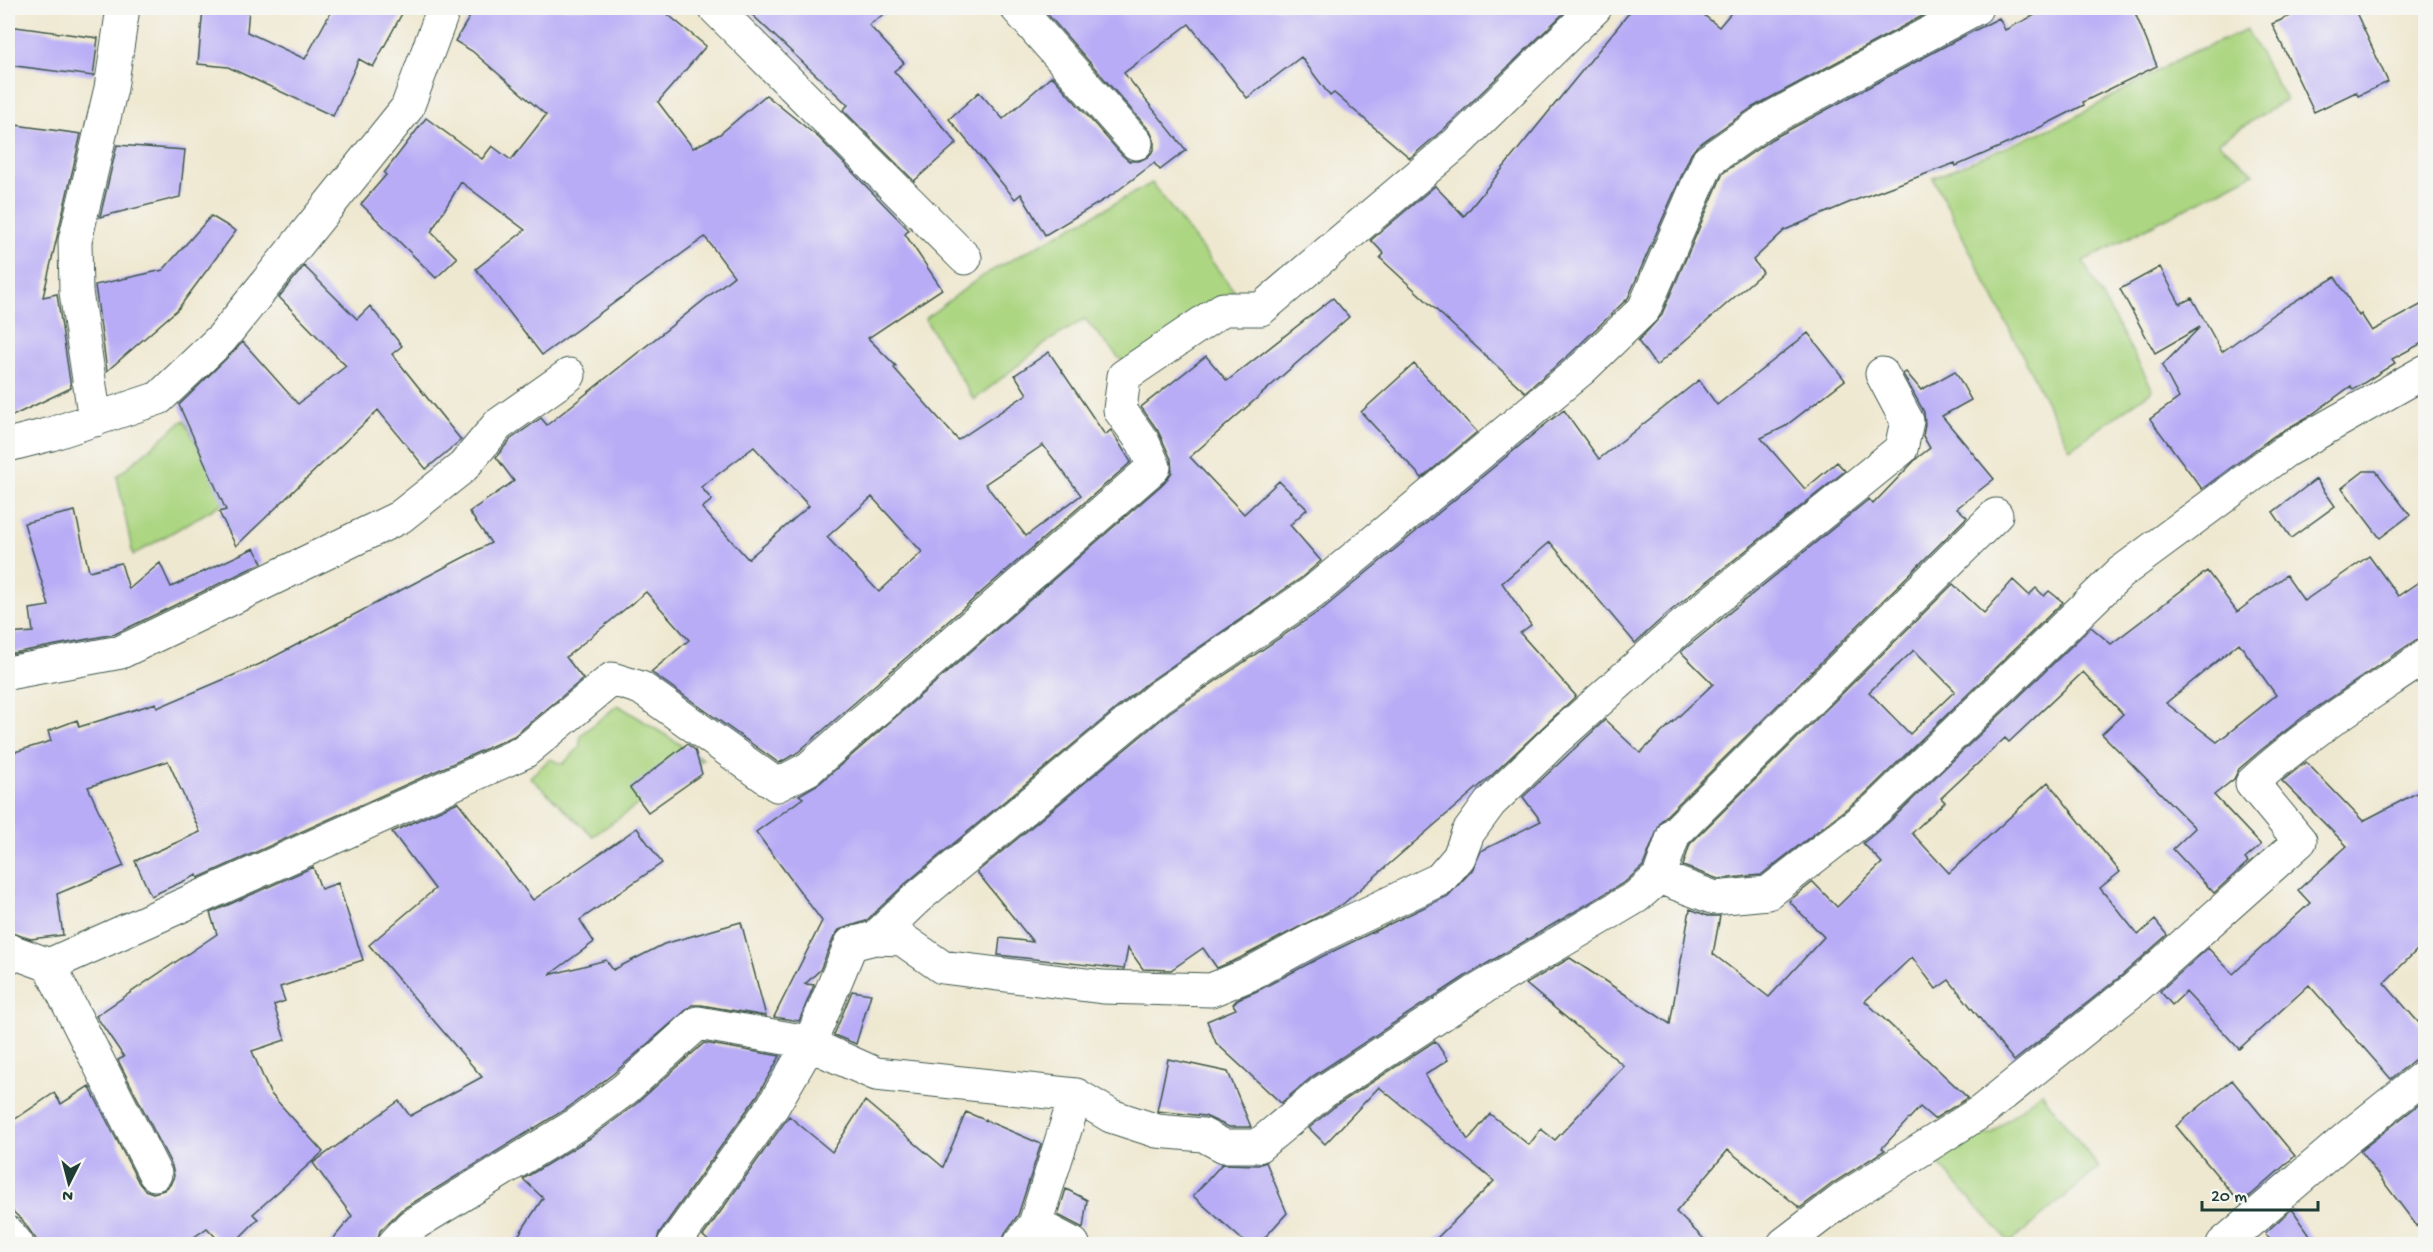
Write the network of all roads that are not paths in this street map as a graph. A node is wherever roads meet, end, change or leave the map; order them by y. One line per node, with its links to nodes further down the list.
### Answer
1 (123, 8): 12 (street)
2 (444, 8): 12 (street)
3 (715, 8): 8 (street)
4 (1017, 8): 7 (street)
5 (1595, 8): 20 (street)
6 (1976, 8): 18 (street)
7 (1136, 143)
8 (965, 258)
9 (2426, 371): 17 (street)
10 (1881, 374): 18 (street)
11 (569, 375): 16 (street)
12 (95, 420): 13 (street)
13 (8, 445)
14 (1996, 514): 17 (street)
15 (2426, 656): 31 (street)
16 (8, 672)
17 (1659, 877): 23 (street)
18 (875, 938): 21 (street)
19 (8, 950): 20 (street)
20 (49, 965): 24 (street)
21 (810, 1043): 23 (street); 28 (street); 29 (street)
22 (2426, 1075): 32 (street)
23 (1076, 1095): 26 (street)
24 (155, 1174)
25 (8, 1233): 27 (street)
26 (1028, 1234): 30 (street)
27 (17, 1245)
28 (394, 1245)
29 (674, 1245)
30 (1073, 1245)
31 (1784, 1245)
32 (2223, 1245)

